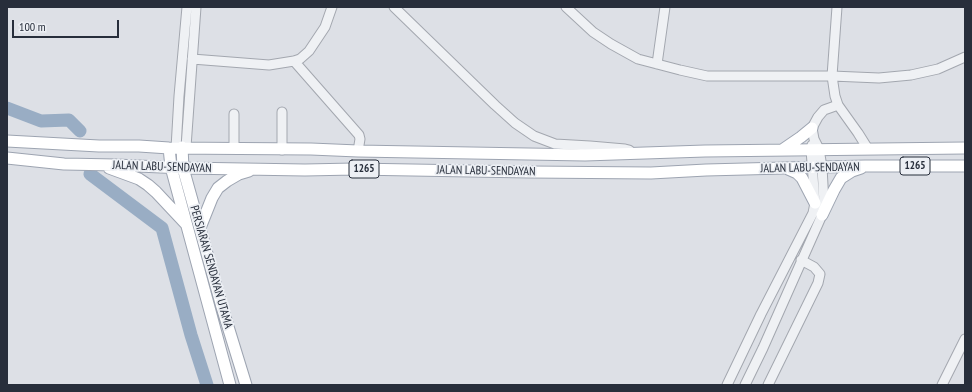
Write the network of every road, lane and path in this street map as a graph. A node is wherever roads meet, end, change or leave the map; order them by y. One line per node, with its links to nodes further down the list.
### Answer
1 (188, 7): 19 (street)
2 (196, 7): 9 (street)
3 (332, 7): 10 (street)
4 (394, 7): 26 (street)
5 (566, 7): 11 (street)
6 (665, 7): 11 (street)
7 (837, 7): 12 (street)
8 (965, 57): 12 (street)
9 (192, 59): 10 (street); 19 (street)
10 (294, 61): 25 (street)
11 (657, 64): 12 (street)
12 (832, 76): 13 (street)
13 (838, 105): 16 (street); 22 (street)
14 (282, 112): 23 (street)
15 (234, 114): 20 (street)
16 (812, 128): 18 (street); 24 (main road)
17 (7, 141): 19 (main road, JALAN LABU-SENDAYAN / 1265)
18 (814, 146): 22 (main road, JALAN LABU-SENDAYAN / 1265); 24 (main road, JALAN LABU-SENDAYAN / 1265); 31 (street)
19 (178, 147): 20 (main road, JALAN LABU-SENDAYAN / 1265); 32 (main road, PERSIARAN SENDAYAN UTAMA); 33 (main road, PERSIARAN SENDAYAN UTAMA)
20 (234, 148): 23 (main road, JALAN LABU-SENDAYAN / 1265)
21 (965, 148): 22 (main road, JALAN LABU-SENDAYAN / 1265)
22 (868, 149)
23 (282, 150): 25 (main road, JALAN LABU-SENDAYAN / 1265)
24 (782, 150): 26 (main road, JALAN LABU-SENDAYAN / 1265)
25 (358, 152): 26 (main road, JALAN LABU-SENDAYAN / 1265)
26 (633, 154)
27 (7, 158): 28 (main road, JALAN LABU-SENDAYAN / 1265)
28 (98, 165): 32 (main road, JALAN LABU-SENDAYAN / 1265); 38 (main road)
29 (865, 166): 30 (main road, JALAN LABU-SENDAYAN / 1265); 31 (main road, JALAN LABU-SENDAYAN / 1265); 37 (main road)
30 (965, 166)
31 (817, 167): 34 (main road, JALAN LABU-SENDAYAN / 1265); 36 (street); 37 (street)
32 (171, 168): 33 (main road, JALAN LABU-SENDAYAN / 1265); 38 (main road, PERSIARAN SENDAYAN UTAMA)
33 (183, 168): 35 (main road, JALAN LABU-SENDAYAN / 1265); 39 (main road, PERSIARAN SENDAYAN UTAMA)
34 (784, 168): 35 (main road, JALAN LABU-SENDAYAN / 1265); 36 (main road)
35 (257, 169): 39 (main road)
36 (815, 203): 42 (street)
37 (822, 215): 40 (street)
38 (188, 226): 45 (main road, PERSIARAN SENDAYAN UTAMA)
39 (200, 228): 46 (main road, PERSIARAN SENDAYAN UTAMA)
40 (802, 260): 43 (street); 48 (street)
41 (965, 339): 49 (street)
42 (748, 341): 43 (street); 44 (street)
43 (763, 348): 47 (street)
44 (728, 383): 47 (street)
45 (230, 385)
46 (246, 385)
47 (744, 385)
48 (768, 385)
49 (942, 385)

